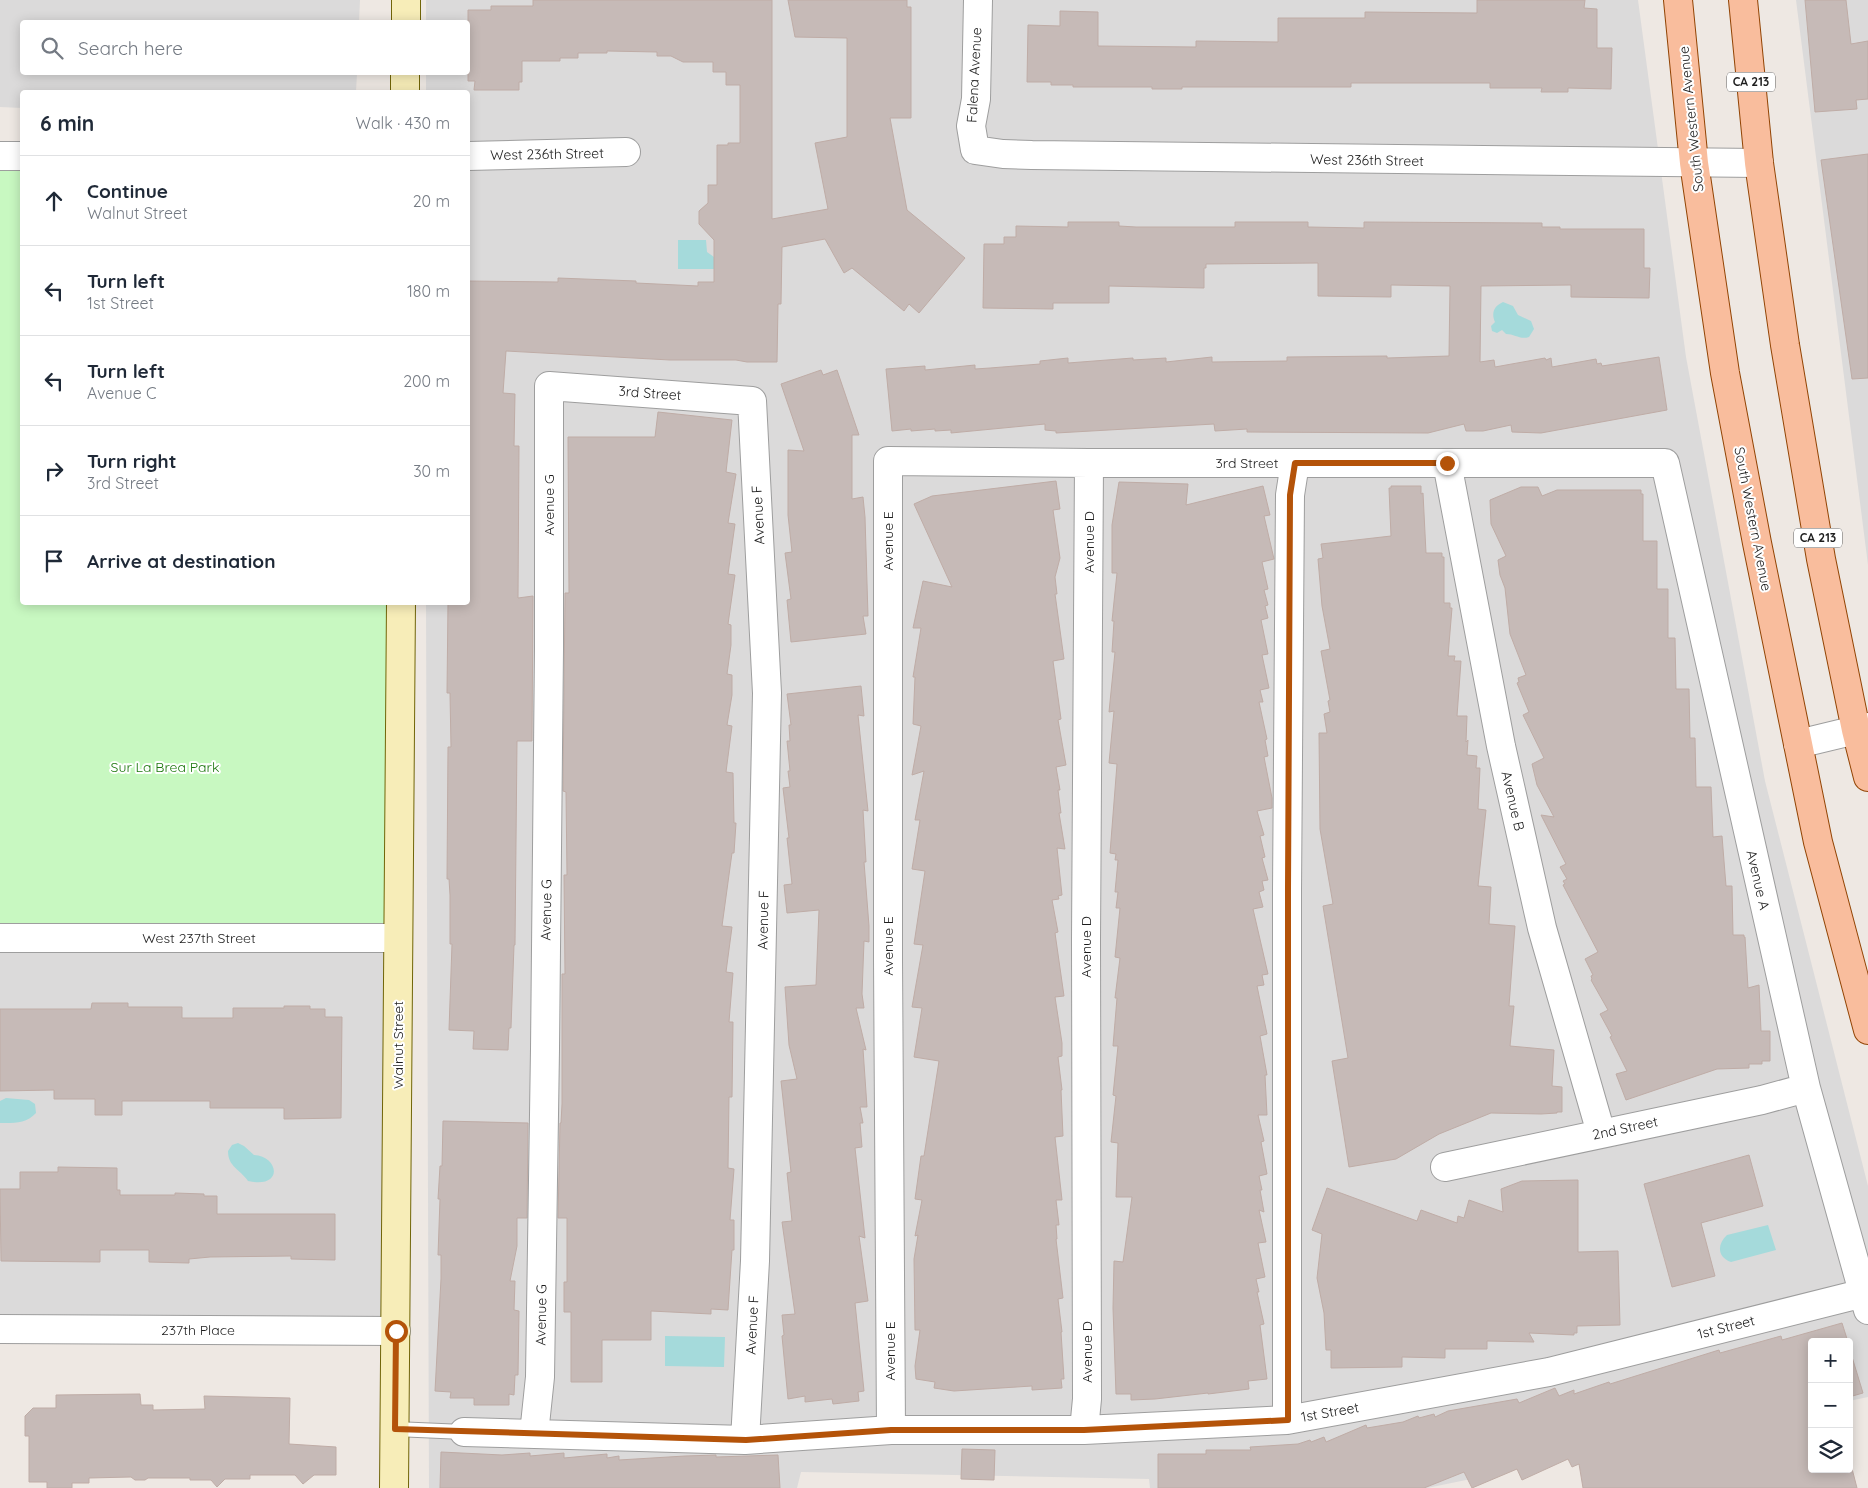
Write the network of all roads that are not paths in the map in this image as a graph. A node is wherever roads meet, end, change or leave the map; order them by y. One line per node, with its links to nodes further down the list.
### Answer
1 (406, 0): 5 (street)
2 (978, 0): 8 (street, Falena Avenue)
3 (1678, 0): 13 (main road, South Western Avenue)
4 (1743, 0): 14 (main road, CA 213)
5 (406, 20)
6 (405, 75): 7 (street)
7 (405, 90)
8 (975, 150): 13 (street, West 236th Street)
9 (626, 152): 12 (street, West 236th Street)
10 (0, 156): 11 (street)
11 (20, 156)
12 (470, 156)
13 (1694, 163): 14 (street, West 236th Street); 24 (main road, South Western Avenue)
14 (1760, 163): 23 (main road, CA 213)
15 (549, 386): 16 (street, 3rd Street); 40 (street, Avenue G)
16 (752, 401): 41 (street, Avenue F)
17 (888, 461): 18 (street, 3rd Street); 37 (street, Avenue E)
18 (1089, 463): 19 (street, 3rd Street); 38 (street, Avenue D)
19 (1295, 463): 20 (street, 3rd Street); 35 (street)
20 (1447, 463): 21 (street, 3rd Street); 30 (street, Avenue B)
21 (1665, 463): 29 (street, Avenue A)
22 (401, 605): 27 (street, Walnut Street)
23 (1862, 728): 24 (street); 25 (main road, CA 213)
24 (1798, 744): 28 (main road, South Western Avenue)
25 (1868, 777)
26 (0, 938): 27 (street, West 237th Street)
27 (398, 938): 34 (street, Walnut Street)
28 (1868, 1030)
29 (1806, 1088): 30 (street, 2nd Street); 32 (street, Avenue A)
30 (1601, 1133): 31 (street, 2nd Street)
31 (1445, 1167)
32 (1866, 1301): 35 (street, 1st Street)
33 (0, 1329): 34 (street, 237th Place)
34 (396, 1331): 36 (street, Walnut Street)
35 (1288, 1420): 38 (street, 1st Street)
36 (395, 1429): 39 (lane, 1st Street); 42 (street, Walnut Street)
37 (891, 1430): 38 (street, 1st Street); 41 (street, 1st Street)
38 (1084, 1430)
39 (464, 1432): 40 (street, 1st Street)
40 (534, 1434): 41 (street, 1st Street)
41 (746, 1440)
42 (394, 1488)

